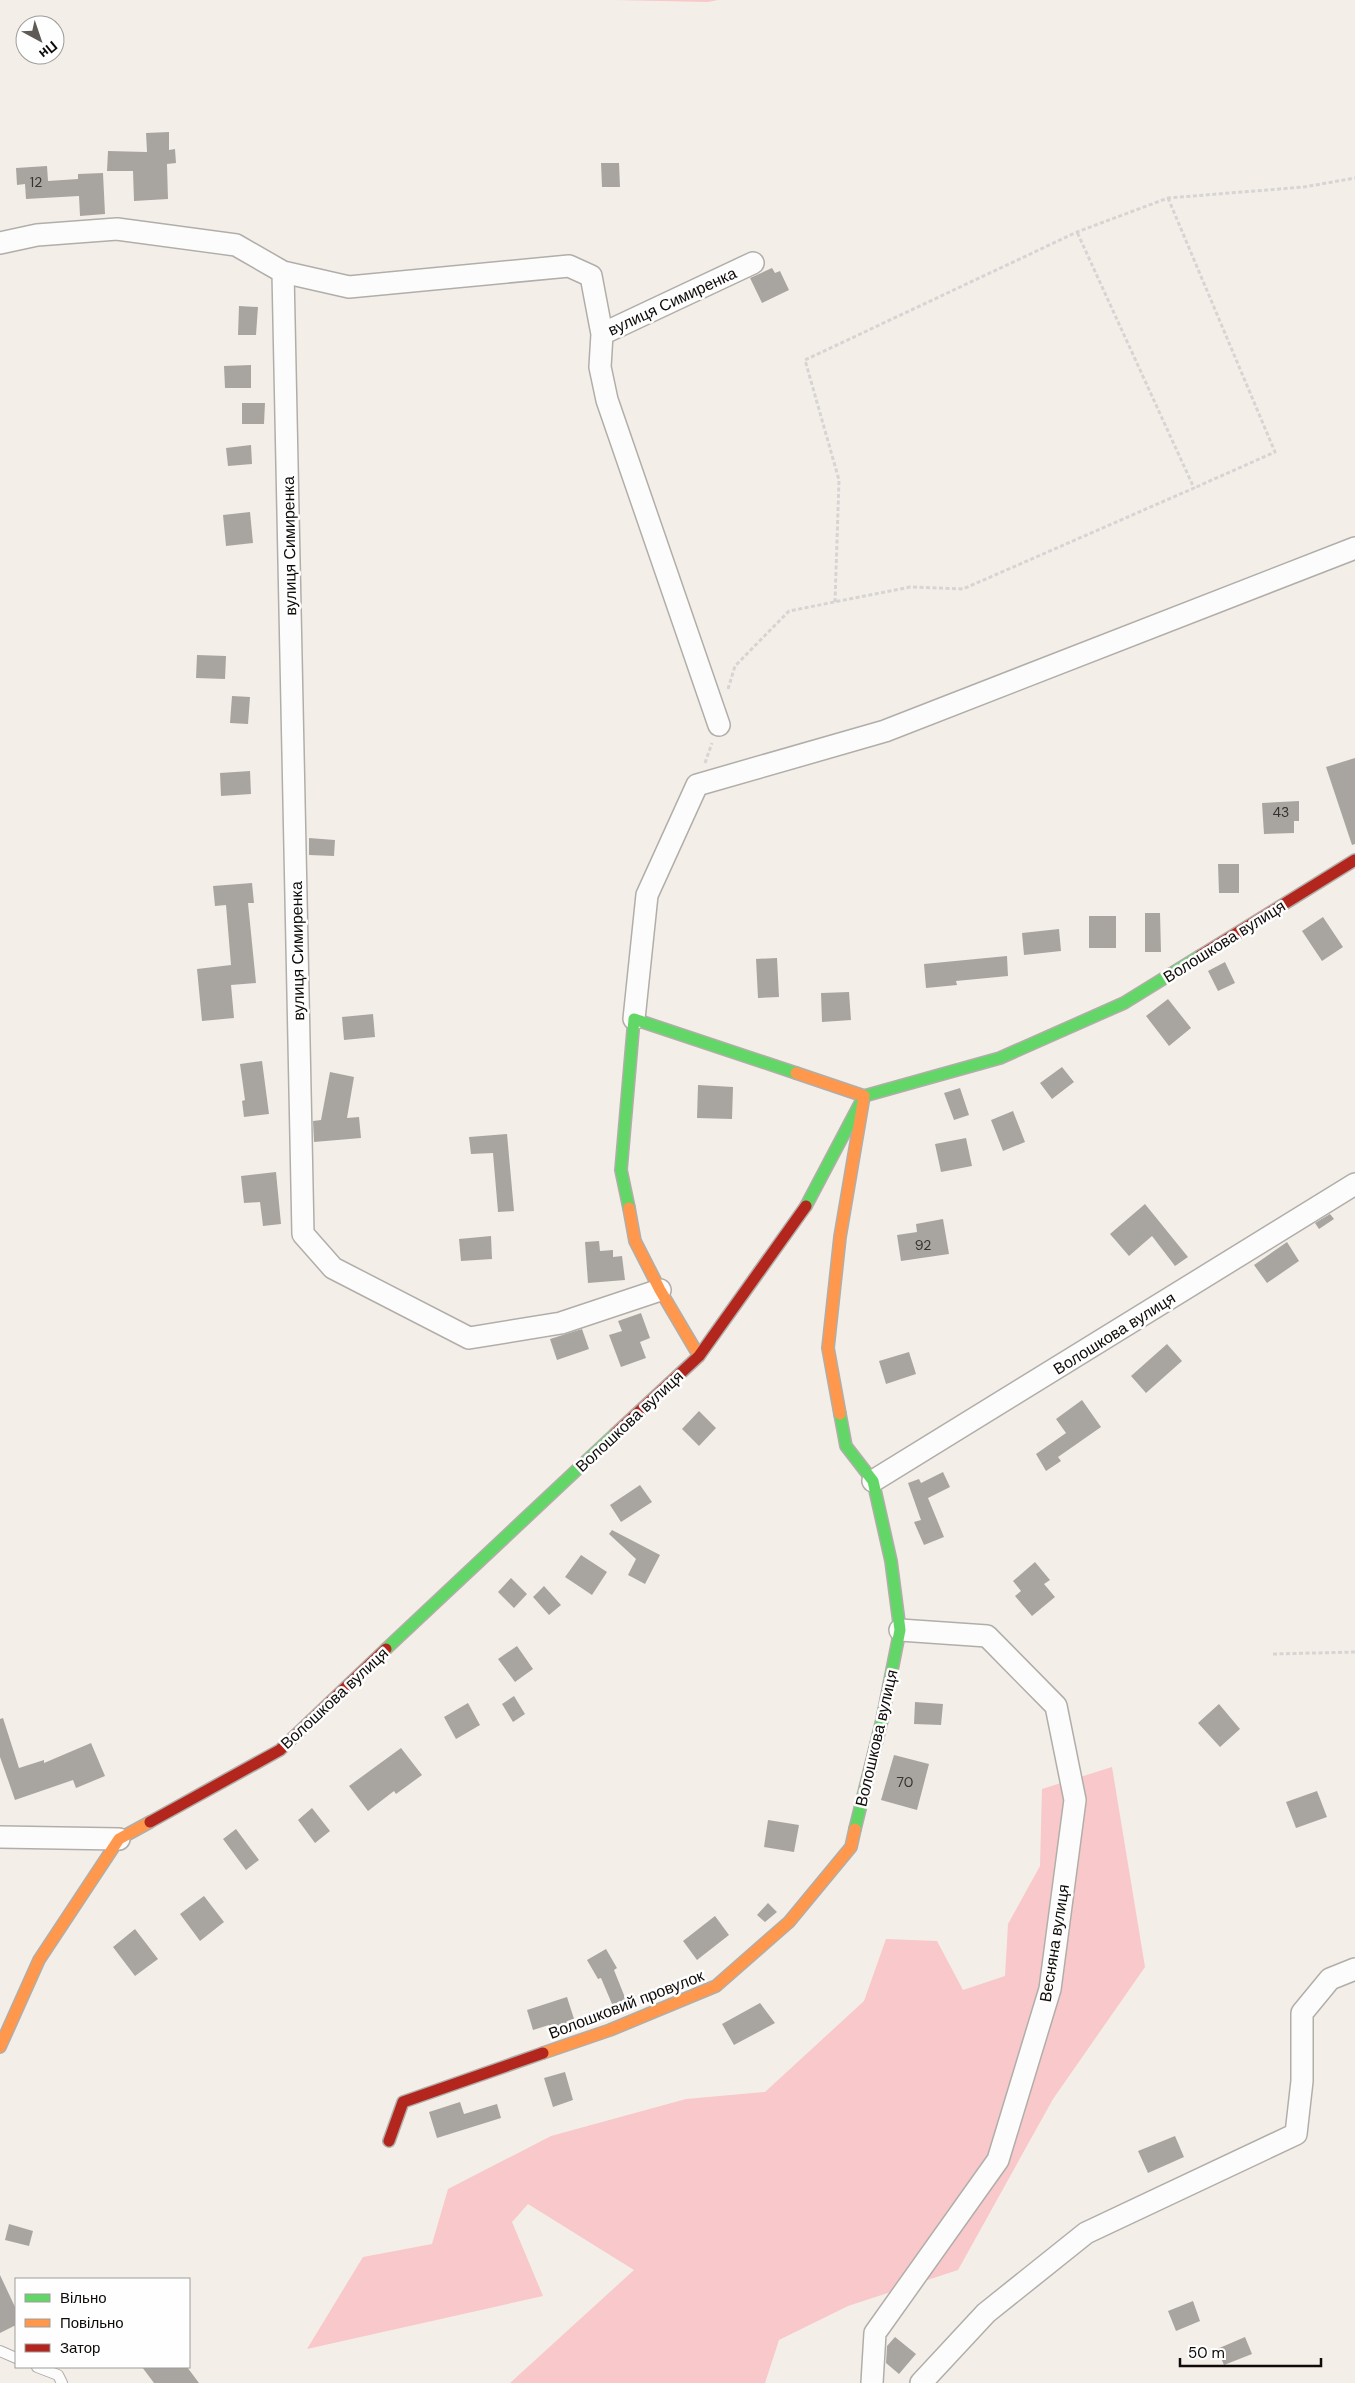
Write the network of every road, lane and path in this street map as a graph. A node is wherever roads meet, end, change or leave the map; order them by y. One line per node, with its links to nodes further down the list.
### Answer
1 (1355, 178): 2 (path)
2 (1168, 198): 3 (path); 8 (path)
3 (1077, 232): 8 (path); 10 (path)
4 (0, 243): 6 (street, вулиця Симиренка)
5 (754, 263): 7 (street, вулиця Симиренка)
6 (283, 272): 7 (street, вулиця Симиренка); 18 (street, вулиця Симиренка)
7 (602, 334): 12 (street)
8 (1194, 488): 10 (path)
9 (1355, 548): 13 (street)
10 (835, 602): 11 (path)
11 (728, 691)
12 (719, 725): 13 (path)
13 (697, 785): 15 (street)
14 (1355, 860): 16 (street, Волошкова вулиця)
15 (634, 1019): 16 (street); 18 (street)
16 (864, 1096): 19 (street, Волошкова вулиця); 20 (street, Волошкова вулиця)
17 (1355, 1184): 20 (street, Волошкова вулиця)
18 (660, 1290): 19 (street)
19 (699, 1356): 25 (street, Волошкова вулиця)
20 (873, 1481): 21 (street, Волошкова вулиця)
21 (900, 1630): 26 (street, Волошкова вулиця); 34 (street, Весняна вулиця)
22 (1355, 1652): 23 (path)
23 (1273, 1654)
24 (0, 1837): 25 (street)
25 (119, 1839): 28 (street, Волошкова вулиця)
26 (851, 1847): 29 (street, Волошковий провулок)
27 (1355, 1968): 35 (street)
28 (0, 2047)
29 (389, 2141)
30 (0, 2351): 31 (lane)
31 (15, 2358)
32 (39, 2368): 33 (lane)
33 (62, 2383)
34 (872, 2383)
35 (921, 2383)

